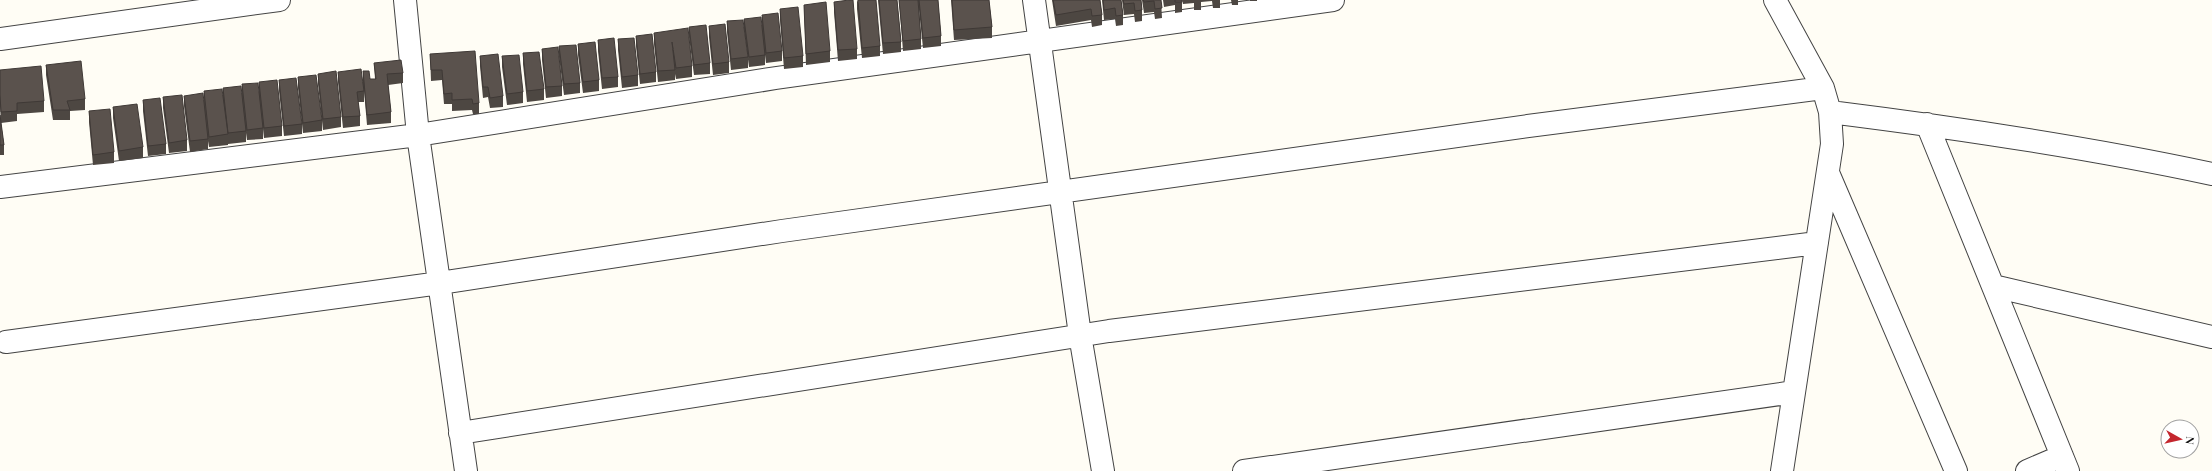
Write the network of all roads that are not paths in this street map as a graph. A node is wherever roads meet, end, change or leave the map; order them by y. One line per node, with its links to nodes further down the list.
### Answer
1 (279, 0): 6 (street)
2 (404, 0): 11 (street)
3 (1034, 0): 7 (street)
4 (1333, 0): 7 (street)
5 (1775, 0): 8 (street)
6 (0, 39)
7 (1041, 41): 11 (street); 15 (street)
8 (1822, 88): 9 (street); 15 (street)
9 (1830, 112): 10 (street); 13 (street)
10 (1927, 124): 12 (street); 18 (street)
11 (418, 135): 14 (street); 17 (street)
12 (2212, 174)
13 (1829, 175): 16 (street); 29 (street)
14 (0, 187)
15 (1062, 193): 17 (street); 19 (street)
16 (1817, 243): 19 (street); 22 (street)
17 (440, 283): 21 (street); 23 (street)
18 (1993, 286): 20 (street); 24 (street)
19 (1080, 335): 23 (street); 26 (street)
20 (2212, 336)
21 (6, 342)
22 (1794, 392): 27 (street); 28 (street)
23 (460, 433): 25 (street)
24 (2065, 464): 30 (street)
25 (466, 471)
26 (1103, 471)
27 (1244, 471)
28 (1782, 471)
29 (1956, 471)
30 (2026, 471)

